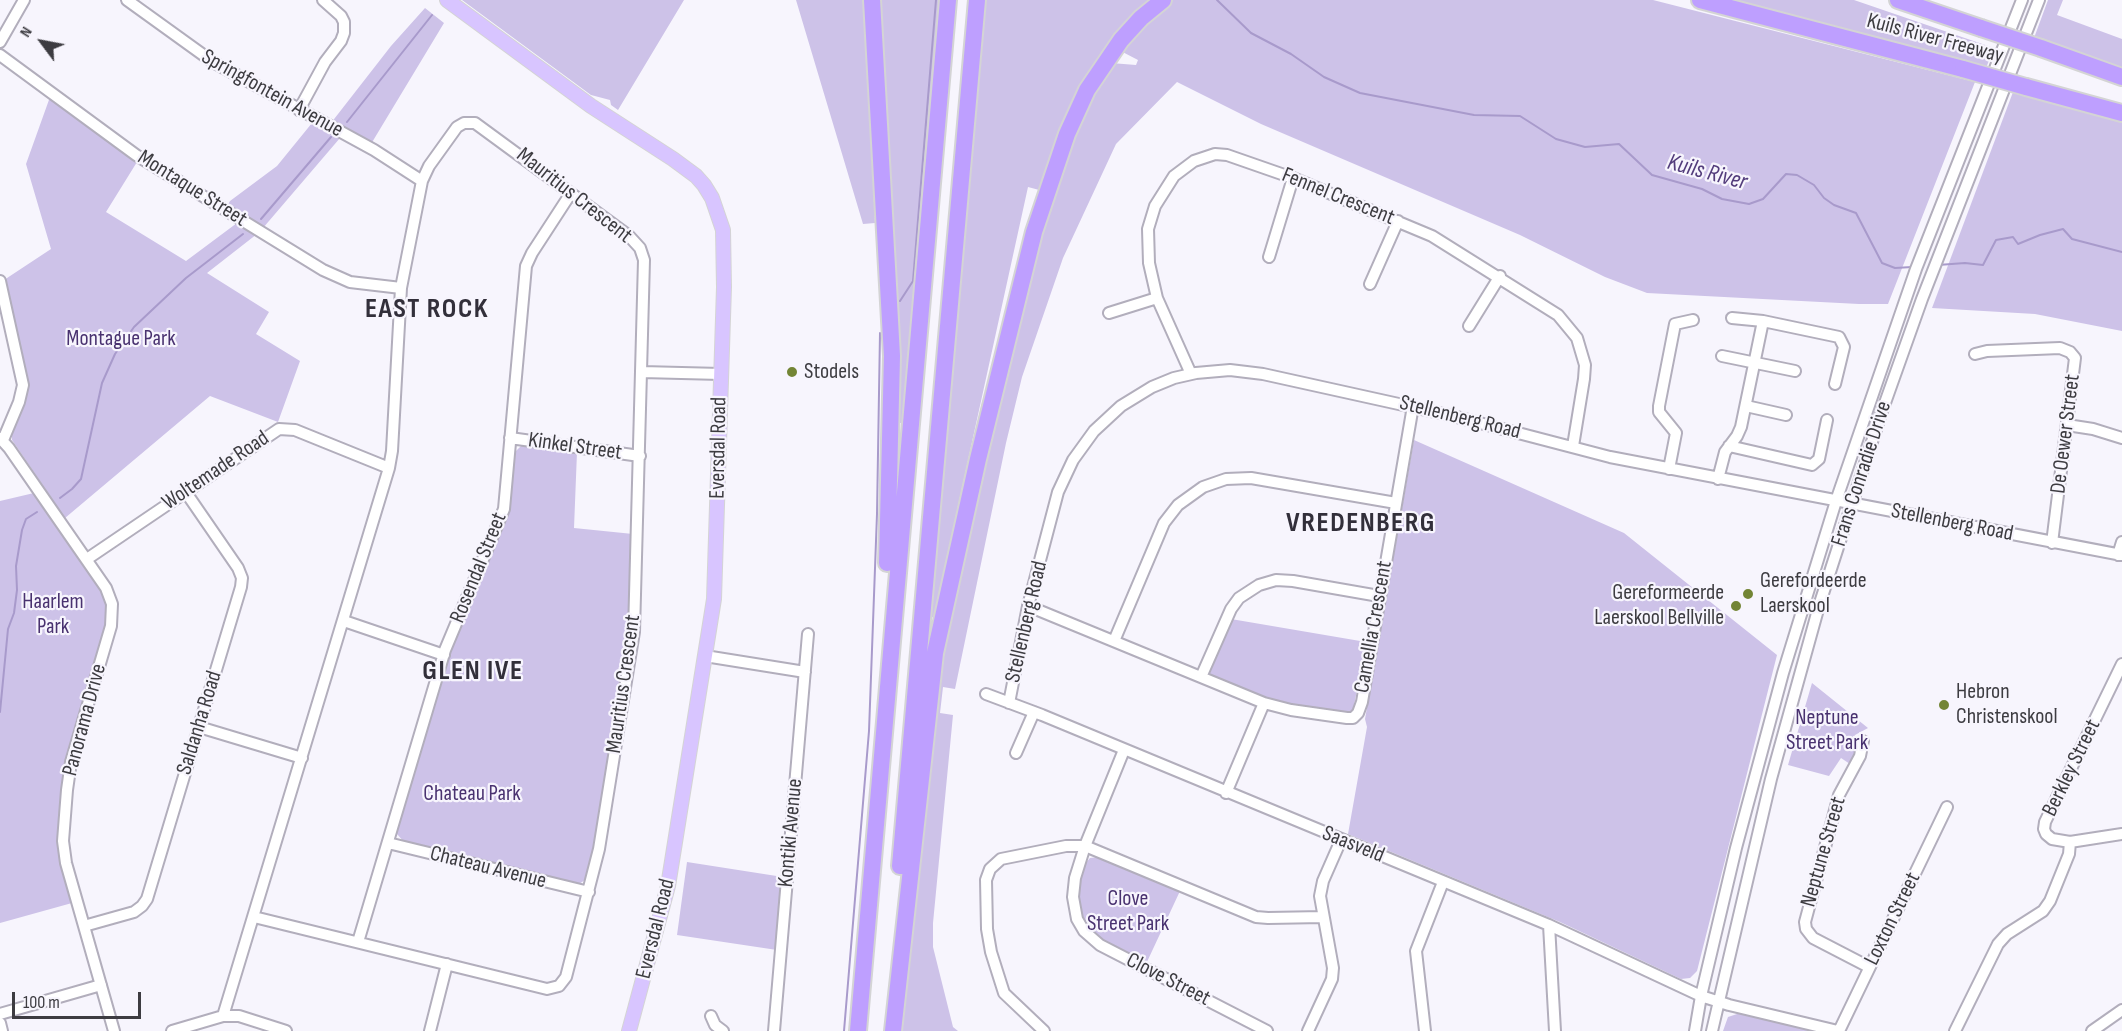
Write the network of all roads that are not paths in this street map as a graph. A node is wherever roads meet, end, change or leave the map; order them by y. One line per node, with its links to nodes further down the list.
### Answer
1 (24, 0): 13 (street)
2 (126, 0): 16 (street, Springfontein Avenue)
3 (324, 0): 16 (street)
4 (447, 0): 39 (main road, Eversdal Road)
5 (872, 0): 79 (highway)
6 (948, 0): 79 (highway)
7 (977, 0): 118 (highway)
8 (1163, 0): 119 (highway)
9 (1700, 0): 17 (highway, Kuils River Freeway, bridge)
10 (1899, 0): 15 (highway, Kuils River Freeway, bridge)
11 (2022, 0): 57 (street, Frans Conradie Drive)
12 (2039, 0): 59 (street, Frans Conradie Drive)
13 (0, 42)
14 (0, 55): 26 (street, Montaque Street)
15 (2122, 77)
16 (299, 110): 19 (street, Springfontein Avenue)
17 (2122, 113)
18 (1293, 178): 21 (street, Fennel Crescent); 22 (street); 27 (street, Fennel Crescent)
19 (422, 182): 20 (street, Mauritius Crescent); 26 (street, Mauritius Crescent)
20 (572, 193): 38 (street, Mauritius Crescent); 47 (street, Rosendal Street)
21 (1398, 221): 23 (street, Fennel Crescent); 25 (street)
22 (1269, 257)
23 (1500, 276): 33 (street); 50 (street, Fennel Crescent)
24 (0, 281): 28 (street)
25 (1370, 285)
26 (400, 288): 53 (street, Mauritius Crescent)
27 (1157, 298): 29 (street); 40 (street, Fennel Crescent)
28 (2, 304): 49 (street)
29 (1109, 313)
30 (1732, 318): 32 (street)
31 (1693, 320): 54 (street)
32 (1763, 321): 36 (street); 41 (street)
33 (1469, 326)
34 (1975, 354): 46 (street, De Oewer Street)
35 (1722, 356): 36 (street)
36 (1755, 364): 37 (street); 43 (street)
37 (1795, 371)
38 (642, 372): 39 (street); 52 (street, Mauritius Crescent)
39 (721, 374): 70 (main road, Eversdal Road)
40 (1191, 374): 42 (street, Stellenberg Road); 65 (street, Stellenberg Road)
41 (1835, 384)
42 (1413, 406): 50 (street, Stellenberg Road); 58 (street, Camellia Crescent)
43 (1746, 406): 44 (street); 51 (street)
44 (1786, 415)
45 (1827, 420): 51 (street)
46 (2067, 425): 48 (street); 61 (street, De Oewer Street)
47 (510, 438): 52 (street, Kinkel Street); 69 (street, Rosendal Street)
48 (2122, 438)
49 (1, 439): 63 (street, Panorama Drive)
50 (1573, 446): 54 (street, Stellenberg Road)
51 (1729, 446): 55 (street)
52 (640, 456): 93 (street, Mauritius Crescent)
53 (389, 468): 56 (street, Woltemade Road); 66 (street, Mauritius Crescent)
54 (1669, 469): 55 (street, Stellenberg Road)
55 (1718, 479): 57 (street, Stellenberg Road)
56 (185, 491): 63 (street, Woltemade Road); 80 (street, Saldanha Road)
57 (1836, 501): 59 (street, Stellenberg Road); 102 (street, Frans Conradie Drive)
58 (1396, 504): 64 (street, Camellia Crescent); 68 (street)
59 (1852, 504): 61 (street, Stellenberg Road); 103 (street, Frans Conradie Drive)
60 (2122, 542): 62 (street)
61 (2052, 543): 62 (street, Stellenberg Road)
62 (2120, 555)
63 (87, 559): 97 (street, Panorama Drive)
64 (1379, 596): 73 (street); 77 (street, Camellia Crescent)
65 (1028, 606): 68 (street, Camellia Crescent); 76 (street, Stellenberg Road)
66 (344, 621): 69 (street); 84 (street, Mauritius Crescent)
67 (808, 634): 72 (street, Kontiki Avenue)
68 (1114, 641): 73 (street, Camellia Crescent)
69 (444, 655): 90 (street, Rosendal Street)
70 (705, 656): 72 (street); 109 (main road, Eversdal Road)
71 (2122, 664): 74 (street, Berkley Street)
72 (805, 672): 116 (street, Kontiki Avenue)
73 (1201, 677): 77 (street, Camellia Crescent)
74 (2118, 684): 89 (street, Berkley Street)
75 (986, 694): 76 (street, Saasveld)
76 (1009, 703): 78 (street, Saasveld)
77 (1264, 703): 85 (street)
78 (1034, 712): 82 (street, Saasveld); 83 (street)
79 (884, 719): 117 (highway)
80 (199, 727): 84 (street); 97 (street, Saldanha Road)
81 (1863, 741): 100 (street, Neptune Street)
82 (1124, 750): 85 (street, Saasveld); 91 (street, Clove Street)
83 (1016, 753)
84 (302, 758): 94 (street, Mauritius Crescent)
85 (1226, 793): 88 (street, Saasveld)
86 (1947, 807): 100 (street, Loxton Street)
87 (2122, 834): 89 (street, Berkley Street)
88 (1341, 840): 92 (street, Saasveld); 95 (street)
89 (2070, 842): 128 (street)
90 (388, 843): 93 (street, Chateau Avenue); 98 (street, Rosendal Street)
91 (1085, 846): 95 (street); 120 (street); 121 (street, Clove Street)
92 (1443, 882): 96 (street, Saasveld); 123 (street)
93 (589, 892): 99 (street, Mauritius Crescent)
94 (254, 917): 98 (street, Mauritius Crescent); 106 (street, Mauritius Crescent)
95 (1323, 917): 122 (street)
96 (1549, 925): 102 (street, Saasveld); 124 (street)
97 (84, 926): 101 (street, Panorama Drive)
98 (358, 942): 99 (street, Mauritius Crescent)
99 (447, 964): 114 (street)
100 (1869, 968): 127 (street, Loxton Street)
101 (101, 985): 105 (street); 112 (street, Panorama Drive)
102 (1701, 996): 103 (street, Saasveld); 125 (street, Frans Conradie Drive)
103 (1718, 1002): 126 (street, Frans Conradie Drive); 127 (street, Saasveld)
104 (2122, 1010): 129 (street)
105 (0, 1014)
106 (223, 1016): 110 (street); 113 (street)
107 (711, 1016): 115 (street)
108 (0, 1023): 111 (street)
109 (630, 1029)
110 (282, 1030)
111 (2, 1031)
112 (114, 1031)
113 (172, 1031)
114 (430, 1031)
115 (723, 1031)
116 (774, 1031)
117 (858, 1031)
118 (885, 1031)
119 (893, 1031)
120 (1044, 1031)
121 (1267, 1031)
122 (1308, 1031)
123 (1425, 1031)
124 (1555, 1031)
125 (1695, 1031)
126 (1712, 1031)
127 (1838, 1031)
128 (1955, 1031)
129 (2092, 1031)

